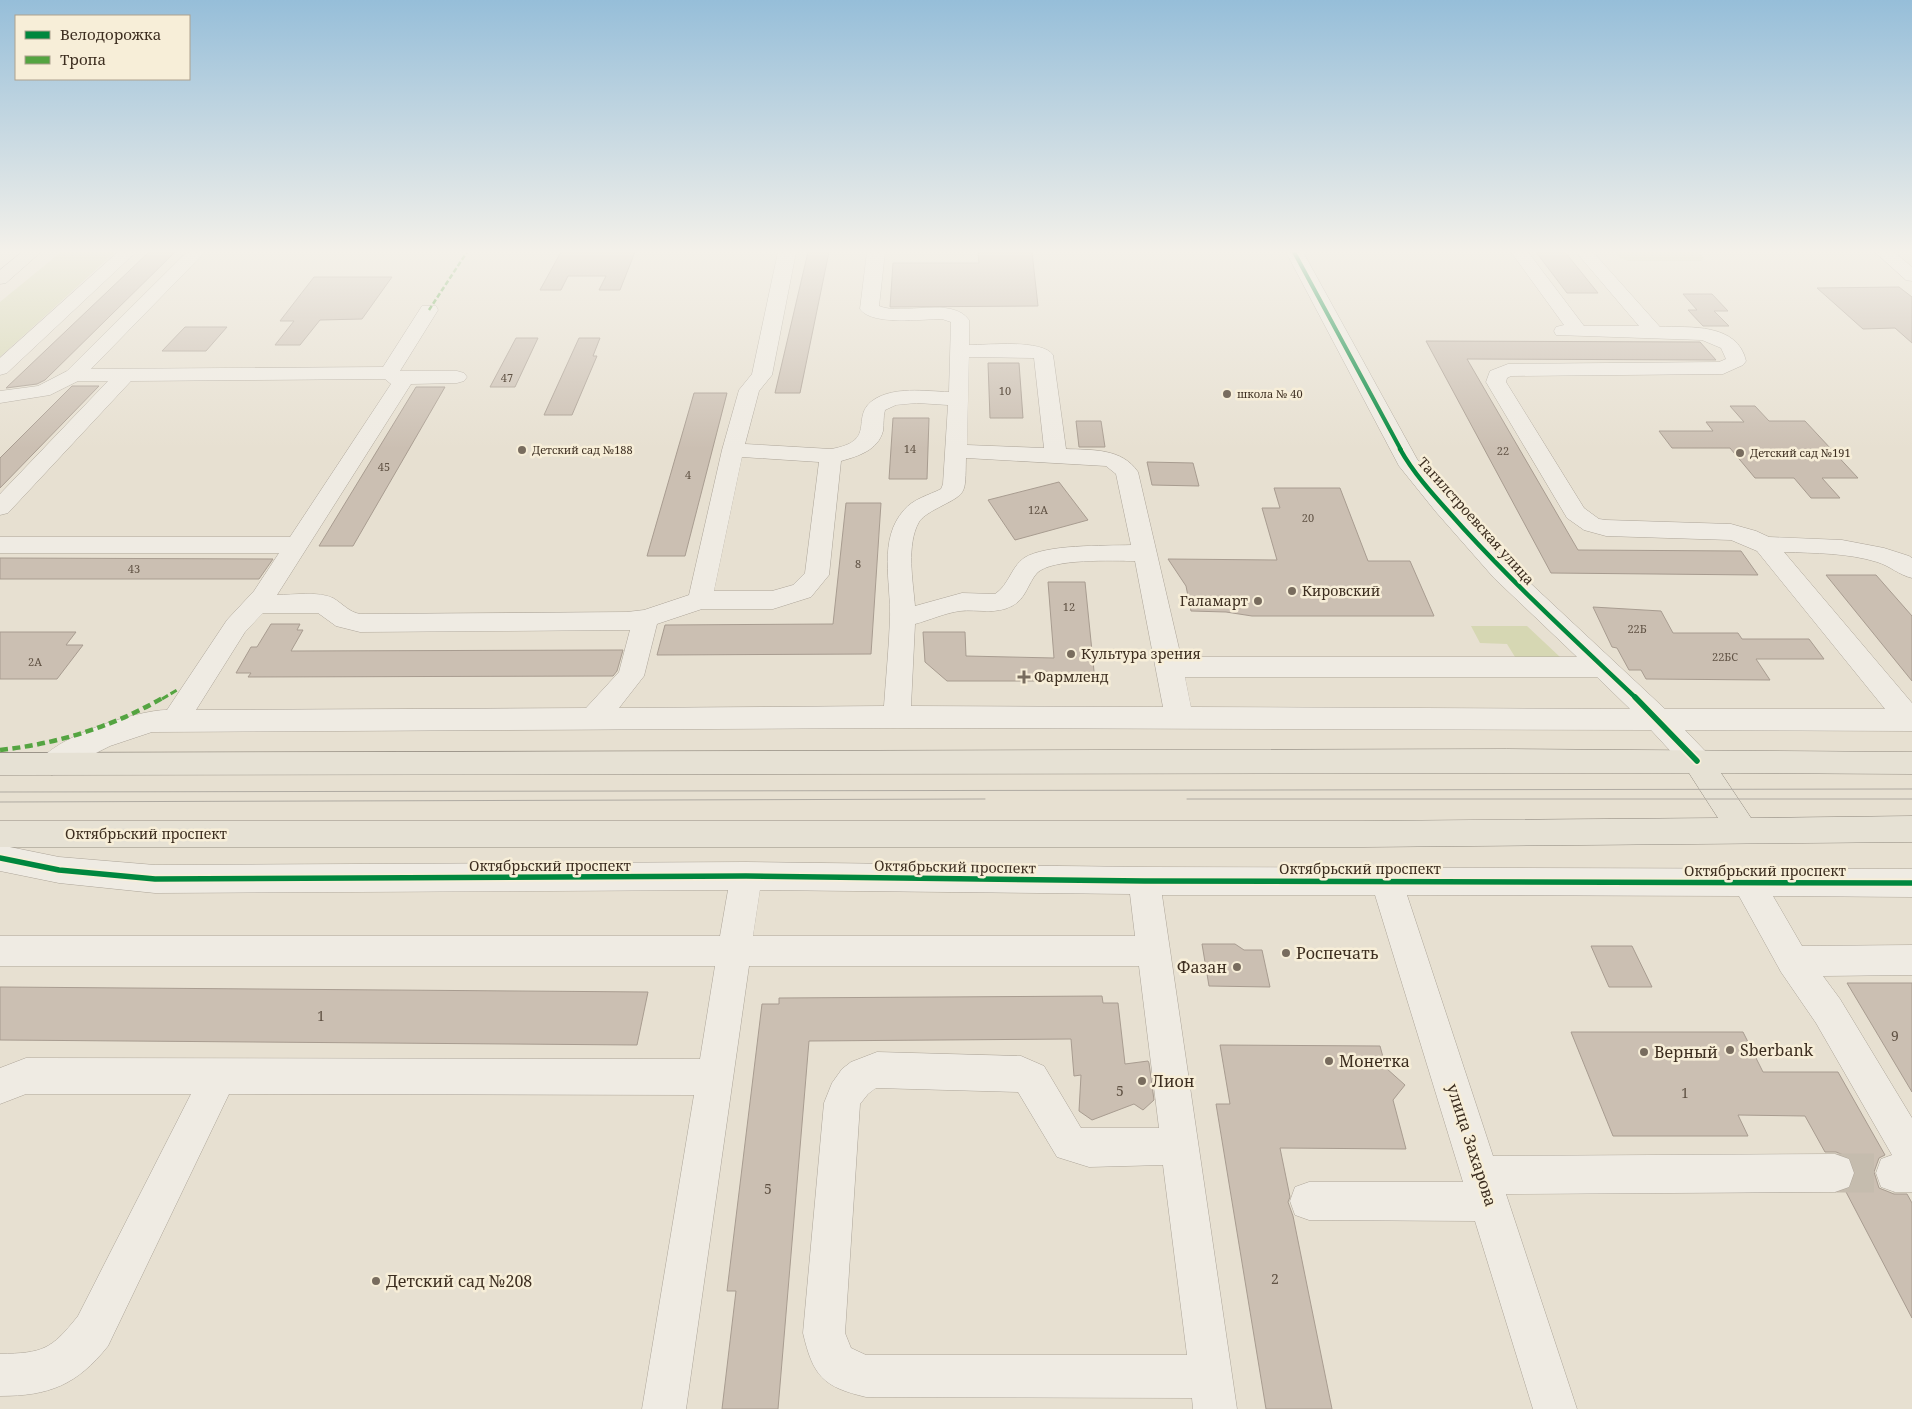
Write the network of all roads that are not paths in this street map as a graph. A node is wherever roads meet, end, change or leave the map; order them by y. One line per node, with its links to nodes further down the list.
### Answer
1 (56, 318): 11 (street)
2 (131, 318): 12 (street)
3 (425, 318): 14 (street)
4 (774, 318): 18 (street)
5 (958, 318): 10 (street)
6 (1330, 318): 33 (street, Тагилстроевская улица)
7 (1561, 318): 9 (street)
8 (1642, 318): 9 (street)
9 (1654, 332): 23 (street)
10 (961, 351): 17 (street); 20 (street)
11 (0, 369)
12 (74, 375): 13 (street); 16 (street)
13 (125, 375): 14 (street); 22 (street)
14 (394, 376): 15 (street); 25 (street)
15 (458, 377)
16 (0, 397)
17 (959, 399): 19 (street); 21 (street)
18 (733, 450): 21 (street); 28 (street)
19 (955, 451): 20 (street); 30 (street)
20 (1056, 455): 26 (street)
21 (831, 456): 28 (street)
22 (0, 508)
23 (1765, 545): 27 (street); 34 (street)
24 (0, 546): 25 (street)
25 (297, 546): 29 (street)
26 (1146, 553): 30 (street); 32 (street)
27 (1912, 570)
28 (700, 600): 31 (street)
29 (258, 604): 31 (street); 39 (street)
30 (903, 617): 35 (street)
31 (646, 619): 38 (street)
32 (1170, 667): 33 (street); 36 (street)
33 (1602, 667): 37 (street, Тагилстроевская улица)
34 (1899, 691): 40 (street)
35 (897, 717): 36 (street); 38 (street)
36 (1179, 717): 37 (street)
37 (1657, 718): 40 (street); 41 (street, Тагилстроевская улица)
38 (593, 719): 39 (street)
39 (175, 720): 44 (street)
40 (1911, 720)
41 (1697, 762): 42 (main road); 44 (main road); 46 (main road, Тагилстроевская улица)
42 (1912, 763)
43 (0, 764): 44 (main road)
44 (52, 764)
45 (1912, 829): 46 (main road, Октябрьский проспект)
46 (1743, 831): 47 (main road, Октябрьский проспект)
47 (0, 834)
48 (0, 858): 49 (street, Октябрьский проспект)
49 (746, 876): 50 (street, Октябрьский проспект); 56 (street)
50 (1144, 880): 51 (street, Октябрьский проспект); 55 (street)
51 (1386, 881): 53 (street, Октябрьский проспект); 66 (street, улица Захарова)
52 (1912, 882): 53 (street, Октябрьский проспект)
53 (1748, 883): 58 (street)
54 (0, 951): 56 (street)
55 (1155, 951): 56 (street); 63 (street)
56 (735, 952): 59 (street)
57 (1912, 960): 58 (street)
58 (1793, 961): 62 (street)
59 (714, 1077): 60 (street); 70 (street)
60 (218, 1078): 61 (street); 68 (street)
61 (0, 1086)
62 (1902, 1120): 64 (street)
63 (1180, 1146): 69 (street); 69 (street)
64 (1906, 1167)
65 (1836, 1173): 66 (street)
66 (1486, 1189): 67 (street); 71 (street, улица Захарова)
67 (1309, 1201)
68 (0, 1375)
69 (1212, 1393)
70 (664, 1409)
71 (1555, 1409)

